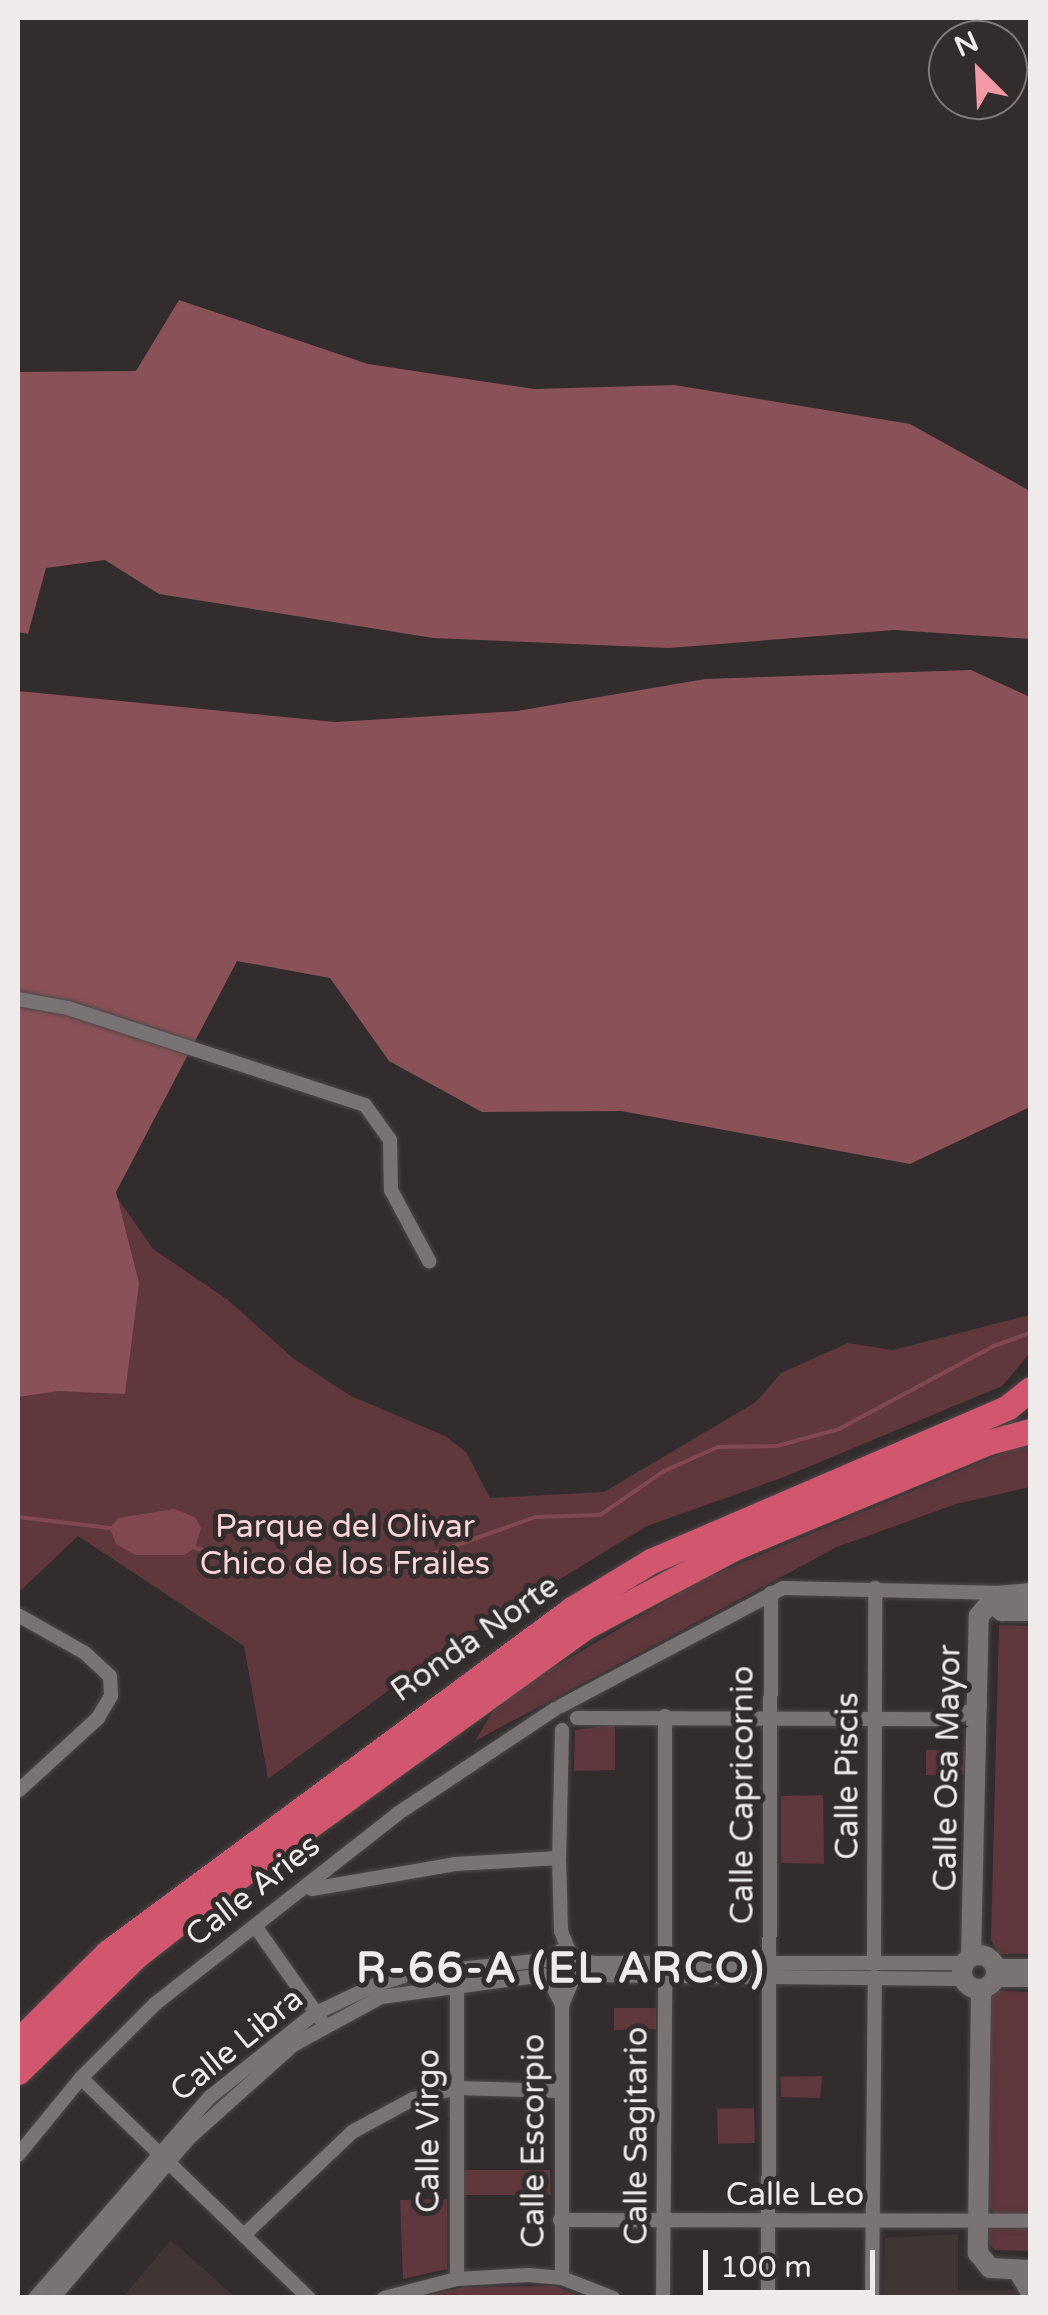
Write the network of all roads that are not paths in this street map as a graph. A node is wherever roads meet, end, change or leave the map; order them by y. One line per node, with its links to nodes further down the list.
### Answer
1 (18, 999): 2 (street)
2 (429, 1261)
3 (1030, 1389): 37 (highway, Ronda Norte)
4 (1030, 1432): 38 (highway, Ronda Norte)
5 (875, 1588): 6 (street, Calle Aries); 8 (street, Calle Aries); 15 (street, Calle Piscis)
6 (771, 1593): 12 (street, Calle Aries); 14 (street, Calle Capricornio)
7 (1030, 1593): 8 (main road, Calle Aries)
8 (998, 1597): 9 (main road, Calle Aries); 11 (main road, Calle Osa Mayor)
9 (1030, 1611)
10 (18, 1615): 20 (street)
11 (980, 1706): 17 (street); 19 (main road, Calle Osa Mayor)
12 (558, 1707): 16 (street); 18 (street); 22 (street, Calle Aries)
13 (665, 1716): 14 (street); 16 (street); 28 (street, Calle Sagitario)
14 (770, 1716): 15 (street); 29 (street, Calle Capricornio)
15 (876, 1717): 17 (street); 30 (street, Calle Piscis)
16 (577, 1718): 18 (street)
17 (953, 1718): 19 (street)
18 (562, 1730): 21 (street)
19 (980, 1736): 31 (main road, Calle Osa Mayor)
20 (18, 1791)
21 (559, 1858): 22 (street); 24 (street)
22 (308, 1890): 23 (street, Calle Aries)
23 (255, 1926): 36 (street); 39 (street, Calle Aries)
24 (562, 1931): 25 (street); 27 (street)
25 (574, 1956): 27 (street); 28 (street); 32 (street)
26 (1030, 1966): 31 (street)
27 (548, 1968): 32 (street); 34 (street, Calle Libra); 35 (street, Calle Escorpio); 36 (street, Calle Libra)
28 (665, 1968): 29 (street); 32 (street); 45 (street, Calle Sagitario)
29 (770, 1970): 30 (street); 47 (street, Calle Capricornio)
30 (874, 1971): 31 (street); 48 (street, Calle Piscis)
31 (978, 1972): 33 (street); 49 (main road, Calle Osa Mayor)
32 (575, 1978): 35 (street, Calle Escorpio)
33 (1030, 1980)
34 (457, 1982): 36 (street, Calle Libra); 40 (street, Calle Virgo)
35 (562, 2005): 41 (street, Calle Escorpio)
36 (320, 2019): 43 (street, Calle Libra)
37 (18, 2040)
38 (18, 2072)
39 (80, 2078): 42 (street, Calle Aries); 43 (street)
40 (456, 2088): 41 (street); 50 (street); 52 (street, Calle Virgo)
41 (562, 2091): 44 (street, Calle Escorpio)
42 (18, 2156)
43 (162, 2158): 50 (street); 55 (street, Calle Libra); 56 (street, Calle Libra)
44 (560, 2220): 45 (street, Calle Leo); 53 (street, Calle Escorpio)
45 (664, 2221): 47 (street, Calle Leo); 60 (street, Calle Sagitario)
46 (1030, 2221): 49 (street, Calle Leo)
47 (768, 2222): 48 (street, Calle Leo); 61 (street, Calle Capricornio)
48 (872, 2223): 49 (street, Calle Leo); 62 (street, Calle Piscis)
49 (977, 2223): 51 (main road, Calle Osa Mayor)
50 (244, 2235): 57 (street)
51 (1023, 2270): 54 (street)
52 (457, 2278): 53 (street); 58 (street)
53 (562, 2278): 59 (street)
54 (1030, 2297)
55 (36, 2298)
56 (52, 2298)
57 (309, 2298)
58 (384, 2298)
59 (613, 2298)
60 (663, 2298)
61 (768, 2298)
62 (872, 2298)

